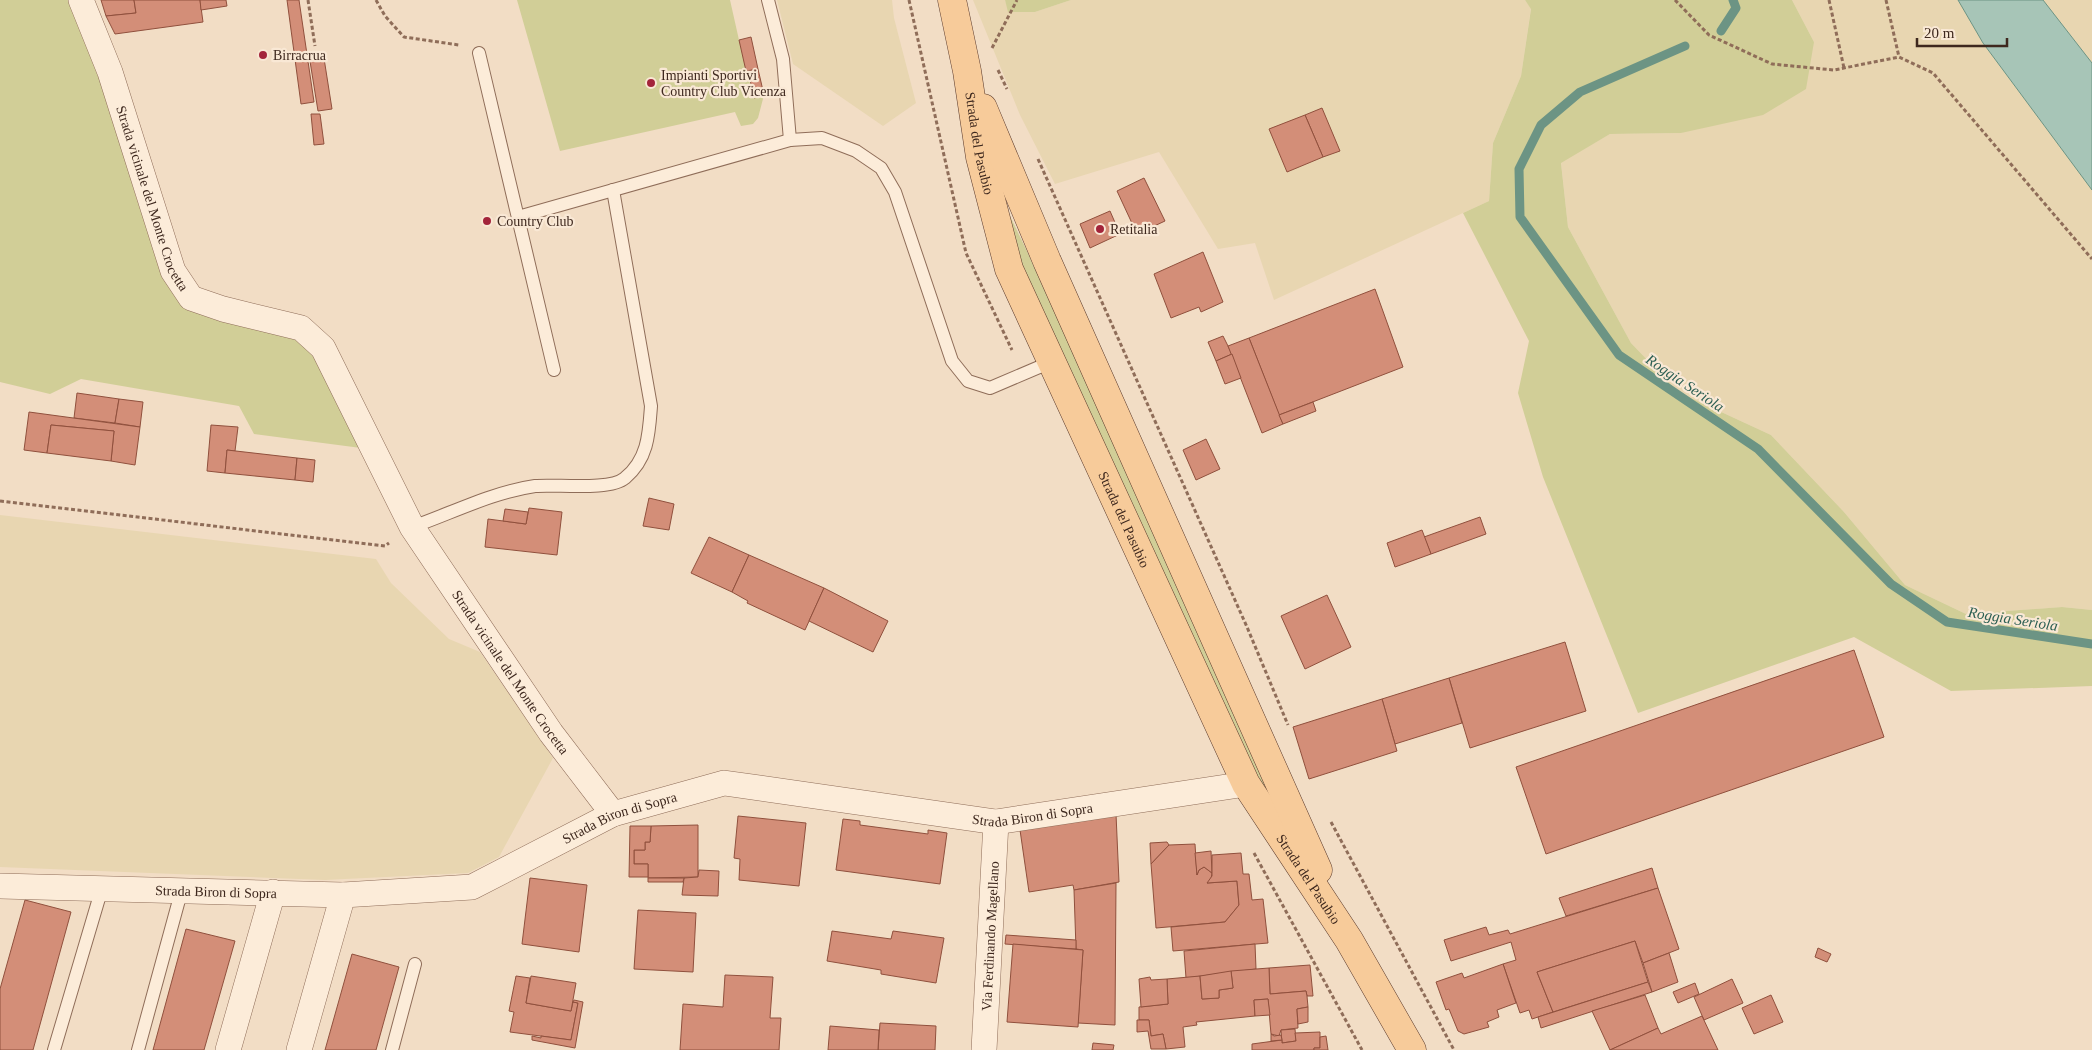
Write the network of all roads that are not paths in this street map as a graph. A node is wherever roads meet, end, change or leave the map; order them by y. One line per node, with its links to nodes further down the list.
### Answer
1 (81, 0): 11 (street, Strada vicinale del Monte Crocetta)
2 (768, 0): 6 (lane)
3 (952, 0): 5 (main road, Strada del Pasubio)
4 (479, 53): 8 (lane)
5 (967, 72): 9 (main road, Strada del Pasubio); 20 (main road, Strada del Pasubio)
6 (790, 140): 7 (lane); 9 (lane)
7 (613, 190): 8 (lane); 11 (lane)
8 (518, 217): 10 (lane)
9 (1051, 362): 12 (main road, Strada del Pasubio)
10 (554, 370)
11 (412, 527): 13 (street, Strada vicinale del Monte Crocetta)
12 (1246, 784): 14 (street, Strada Biron di Sopra); 20 (main road, Strada del Pasubio)
13 (613, 814): 14 (street, Strada Biron di Sopra); 19 (street, Strada Biron di Sopra)
14 (996, 822): 27 (street, Via Ferdinando Magellano)
15 (102, 888): 16 (street, Strada Biron di Sopra); 17 (street, Strada Biron di Sopra); 22 (lane)
16 (182, 889): 18 (street, Strada Biron di Sopra); 23 (lane)
17 (1, 891)
18 (273, 892): 19 (street, Strada Biron di Sopra); 24 (street)
19 (343, 895): 25 (street)
20 (1349, 940): 28 (main road, Strada del Pasubio)
21 (416, 964): 26 (lane)
22 (54, 1050)
23 (138, 1050)
24 (228, 1050)
25 (299, 1050)
26 (392, 1050)
27 (984, 1050)
28 (1412, 1050)

